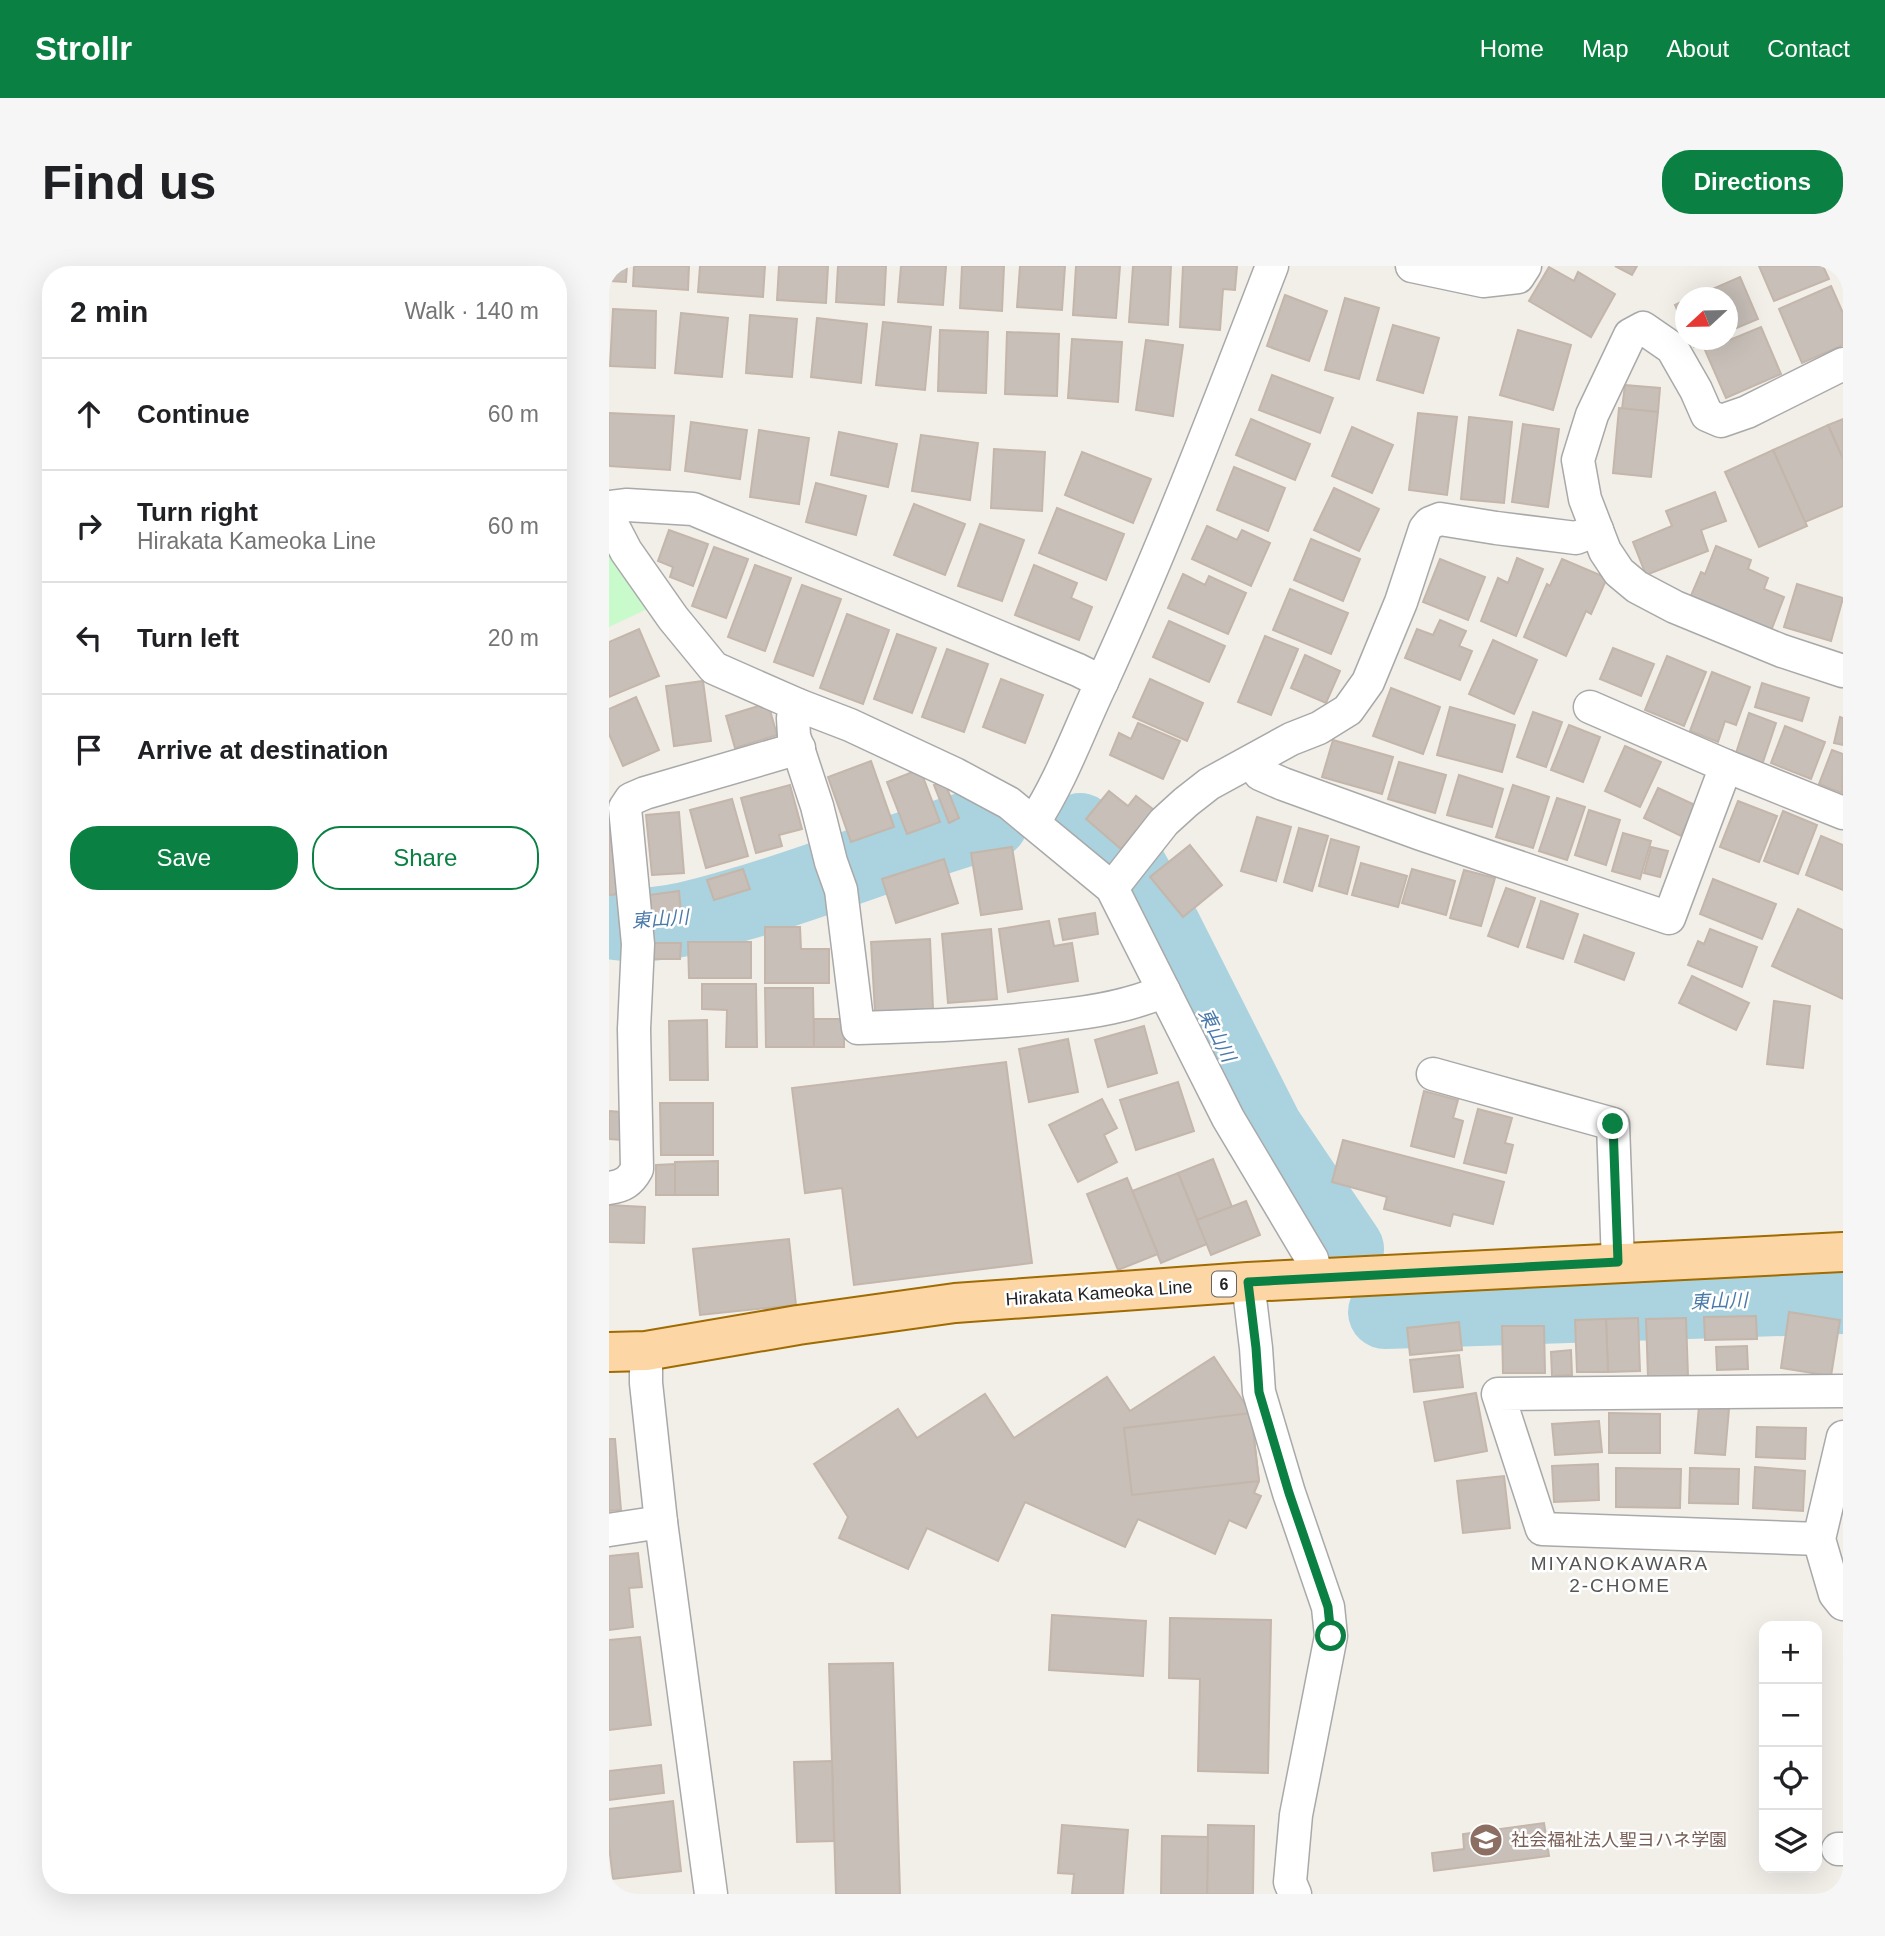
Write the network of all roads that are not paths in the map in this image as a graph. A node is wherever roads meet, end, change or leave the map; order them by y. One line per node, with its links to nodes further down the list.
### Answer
1 (1272, 266): 9 (street)
2 (1412, 266): 3 (street)
3 (1525, 266)
4 (1843, 364): 7 (street)
5 (609, 507): 9 (street)
6 (609, 516): 10 (street)
7 (1597, 530): 8 (street); 13 (street)
8 (1843, 671)
9 (1102, 682): 16 (street)
10 (797, 705): 12 (street); 16 (street)
11 (1590, 707): 14 (street)
12 (799, 748): 18 (street); 19 (street)
13 (1252, 761): 14 (street); 17 (street)
14 (1726, 766): 15 (street)
15 (1843, 813)
16 (1034, 822): 17 (street)
17 (1122, 875): 18 (street)
18 (1164, 990): 24 (street)
19 (622, 1029): 21 (street)
20 (1433, 1074): 23 (street)
21 (609, 1188)
22 (1843, 1252): 23 (main road, Hirakata Kameoka Line / 6)
23 (1618, 1262): 24 (main road, Hirakata Kameoka Line / 6)
24 (1318, 1280): 25 (main road, Hirakata Kameoka Line / 6)
25 (1248, 1282): 26 (main road, Hirakata Kameoka Line / 6); 35 (street)
26 (646, 1351): 27 (main road, Hirakata Kameoka Line / 6); 30 (street)
27 (609, 1352)
28 (1843, 1391): 32 (street)
29 (1843, 1437): 32 (street)
30 (661, 1522): 31 (street); 34 (street)
31 (609, 1530)
32 (1819, 1539): 33 (street)
33 (1843, 1604)
34 (711, 1894)
35 (1295, 1894)

